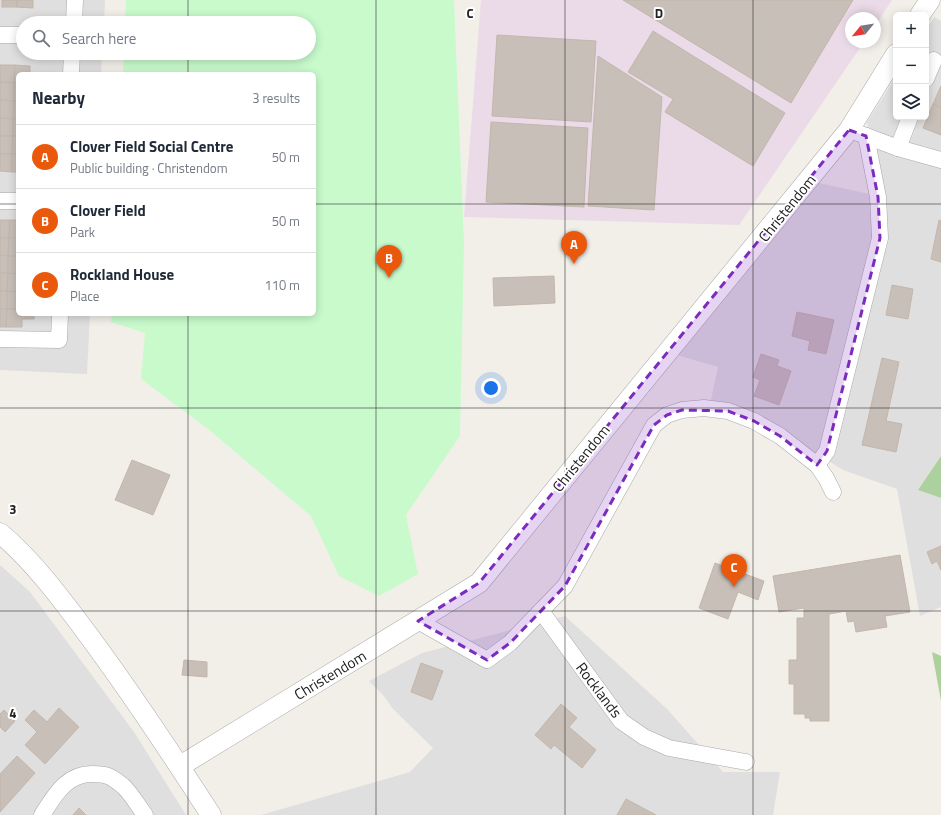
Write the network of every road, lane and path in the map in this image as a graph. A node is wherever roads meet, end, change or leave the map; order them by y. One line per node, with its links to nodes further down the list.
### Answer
1 (75, 0): 4 (street)
2 (930, 0): 3 (street)
3 (922, 12)
4 (74, 16)
5 (0, 35): 6 (street)
6 (16, 35)
7 (72, 60): 10 (street)
8 (893, 60): 13 (street, Christendom)
9 (934, 60): 11 (street)
10 (71, 72)
11 (929, 72)
12 (909, 120): 14 (street)
13 (858, 133): 14 (street); 20 (street); 24 (street, Christendom)
14 (898, 148): 15 (street)
15 (941, 160)
16 (0, 201): 17 (street)
17 (16, 201)
18 (60, 316): 19 (street)
19 (0, 339)
20 (817, 465): 21 (street); 23 (street)
21 (833, 492)
22 (1, 536): 26 (street)
23 (541, 611): 24 (street); 25 (street, Rocklands)
24 (418, 622): 26 (street, Christendom)
25 (746, 762)
26 (180, 766): 29 (street)
27 (42, 815): 28 (street)
28 (145, 815)
29 (212, 815)

